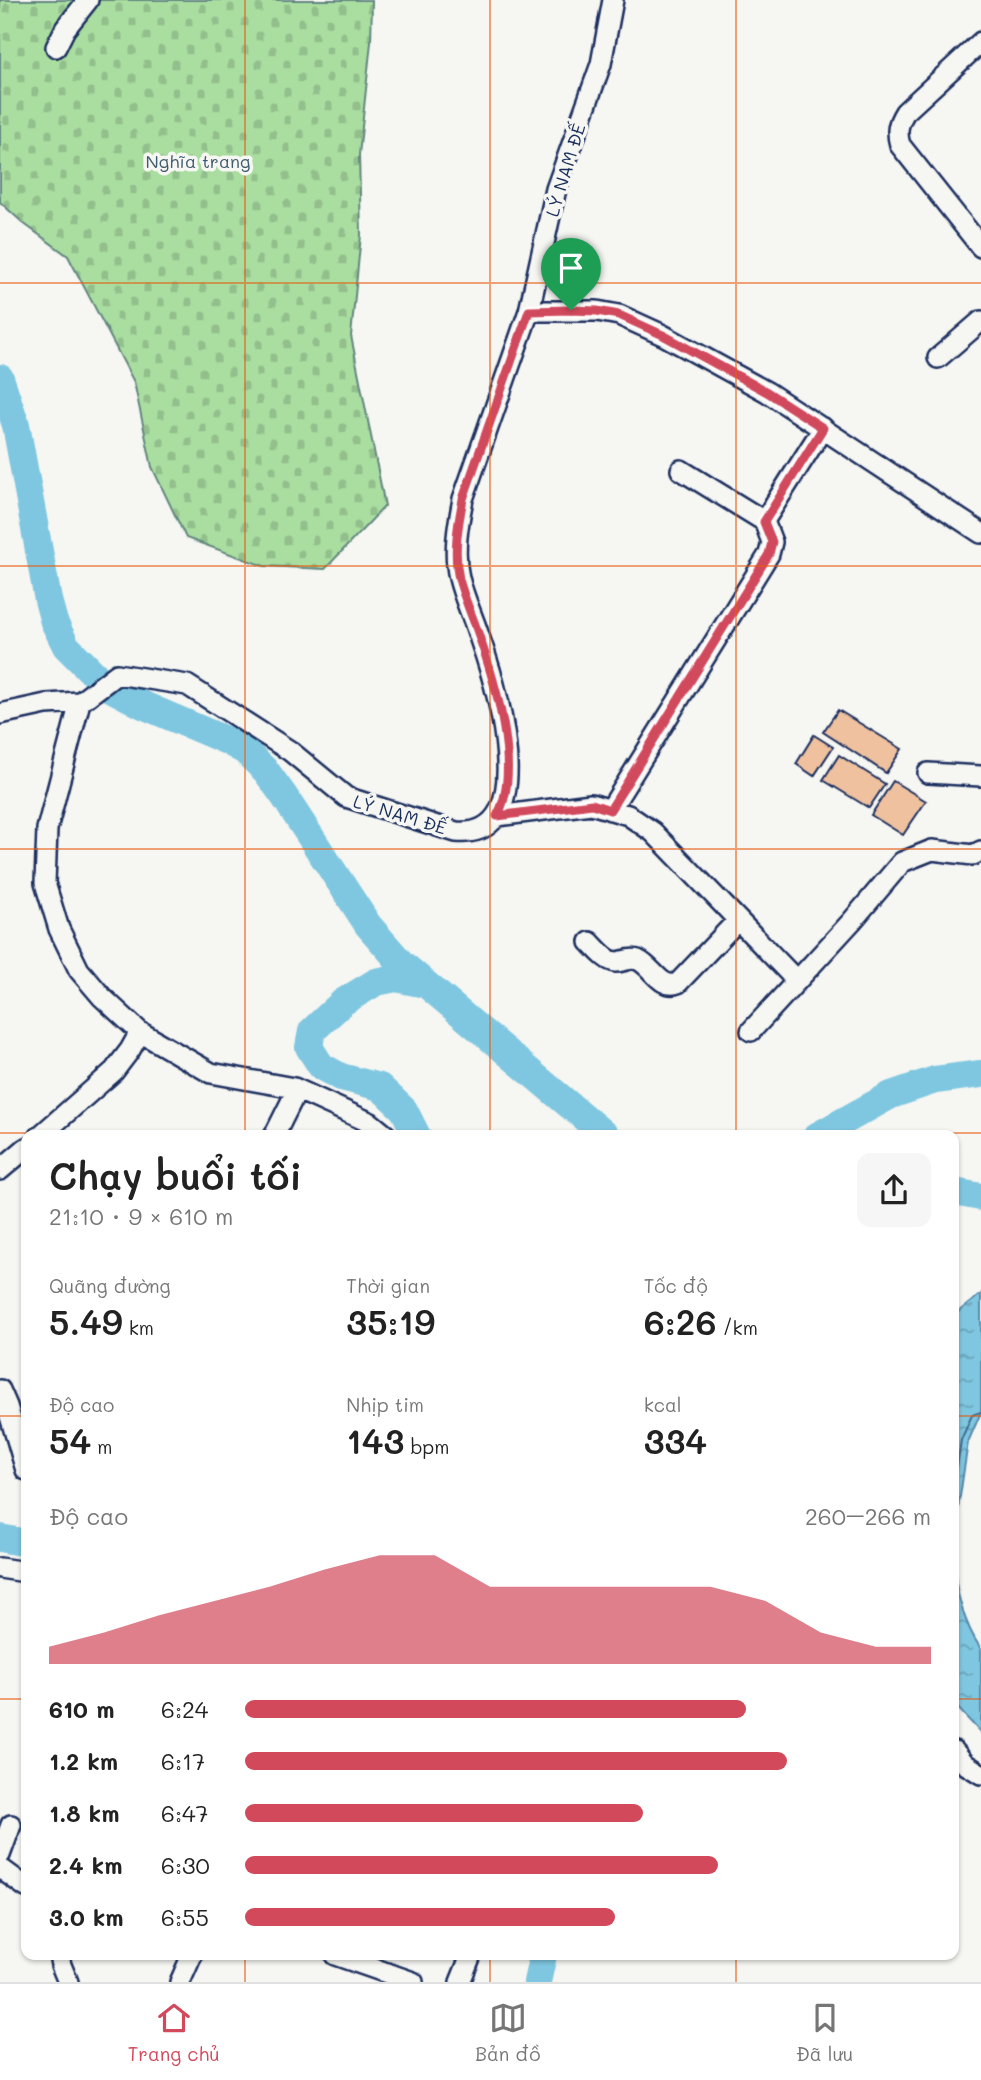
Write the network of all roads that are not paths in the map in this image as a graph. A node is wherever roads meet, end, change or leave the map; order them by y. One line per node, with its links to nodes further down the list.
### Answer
1 (88, 0): 4 (street)
2 (613, 0): 6 (street, LÝ NAM ĐẾ)
3 (981, 42): 5 (street)
4 (57, 47)
5 (981, 247)
6 (529, 311): 9 (street); 18 (street, LÝ NAM ĐẾ)
7 (981, 321): 8 (street)
8 (938, 358)
9 (823, 428): 11 (street); 12 (street)
10 (681, 470): 11 (street)
11 (764, 522): 17 (street)
12 (981, 533)
13 (80, 702): 14 (street); 18 (street, LÝ NAM ĐẾ); 24 (street)
14 (0, 714)
15 (928, 773): 16 (street)
16 (981, 776)
17 (610, 810): 18 (street); 20 (street)
18 (497, 816)
19 (981, 852): 22 (street)
20 (738, 920): 21 (street); 22 (street)
21 (590, 942)
22 (797, 981): 23 (street)
23 (751, 1031)
24 (140, 1032): 25 (street); 26 (street)
25 (294, 1088): 27 (street); 28 (street)
26 (47, 1130)
27 (277, 1130)
28 (380, 1130)
29 (21, 1151): 30 (street)
30 (0, 1170)
31 (0, 1390): 32 (street)
32 (21, 1452)
33 (0, 1568): 34 (street)
34 (21, 1571)
35 (959, 1757): 36 (street)
36 (981, 1774)
37 (11, 1825): 38 (street)
38 (0, 1856)
39 (0, 1868): 40 (street)
40 (21, 1883)
41 (60, 1960): 45 (street)
42 (190, 1960): 46 (street)
43 (350, 1960): 47 (street)
44 (469, 1960): 48 (street)
45 (68, 1982)
46 (180, 1982)
47 (414, 1982)
48 (460, 1982)

